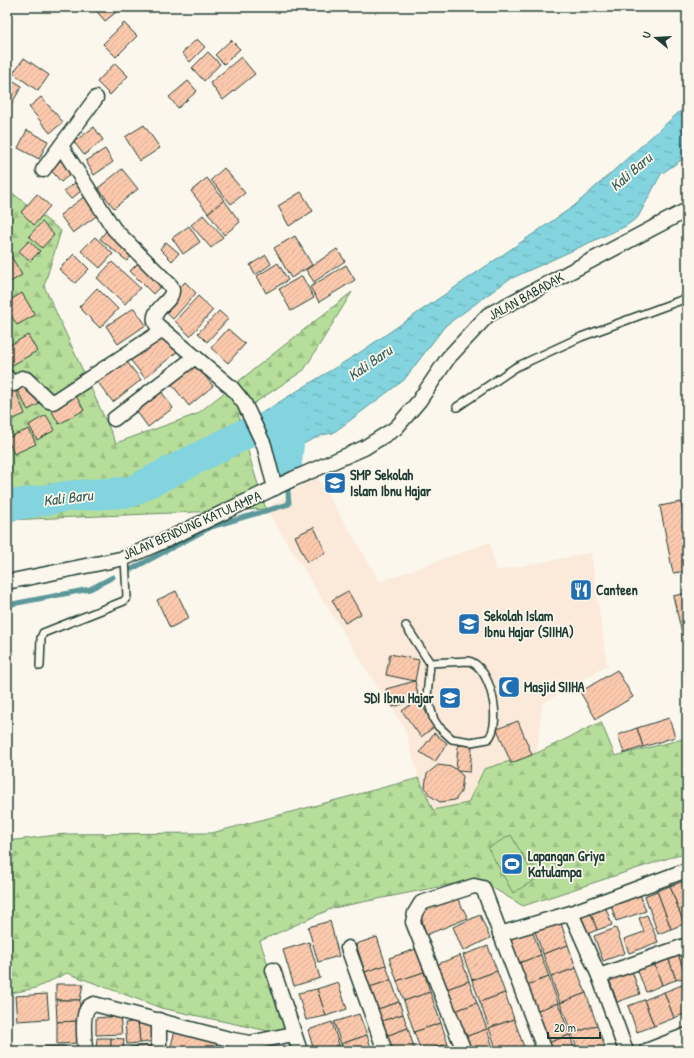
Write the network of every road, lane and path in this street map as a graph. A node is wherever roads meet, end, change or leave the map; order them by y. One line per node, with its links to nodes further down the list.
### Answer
1 (96, 98): 2 (street)
2 (61, 146): 3 (street); 6 (street)
3 (43, 170)
4 (687, 210): 11 (street, JALAN BABADAK)
5 (687, 298): 9 (lane)
6 (163, 330): 7 (street); 8 (street)
7 (195, 357): 10 (street); 11 (street)
8 (7, 377)
9 (457, 407)
10 (114, 419)
11 (283, 484): 12 (street, JALAN BENDUNG KATULAMPA)
12 (125, 558): 13 (street, JALAN BENDUNG KATULAMPA); 16 (lane)
13 (7, 582)
14 (406, 626): 15 (lane)
15 (430, 663): 15 (lane)
16 (40, 666)
17 (687, 870): 18 (street)
18 (571, 913): 19 (street); 23 (street)
19 (500, 934): 31 (street); 32 (street)
20 (687, 945): 23 (street)
21 (348, 948): 30 (street)
22 (273, 970): 25 (street)
23 (599, 976): 33 (street)
24 (159, 1020): 25 (street); 27 (street); 28 (street)
25 (293, 1034): 29 (street)
26 (687, 1036): 34 (street)
27 (85, 1051)
28 (159, 1051)
29 (300, 1051)
30 (386, 1051)
31 (464, 1051)
32 (545, 1051)
33 (626, 1051)
34 (646, 1051)

